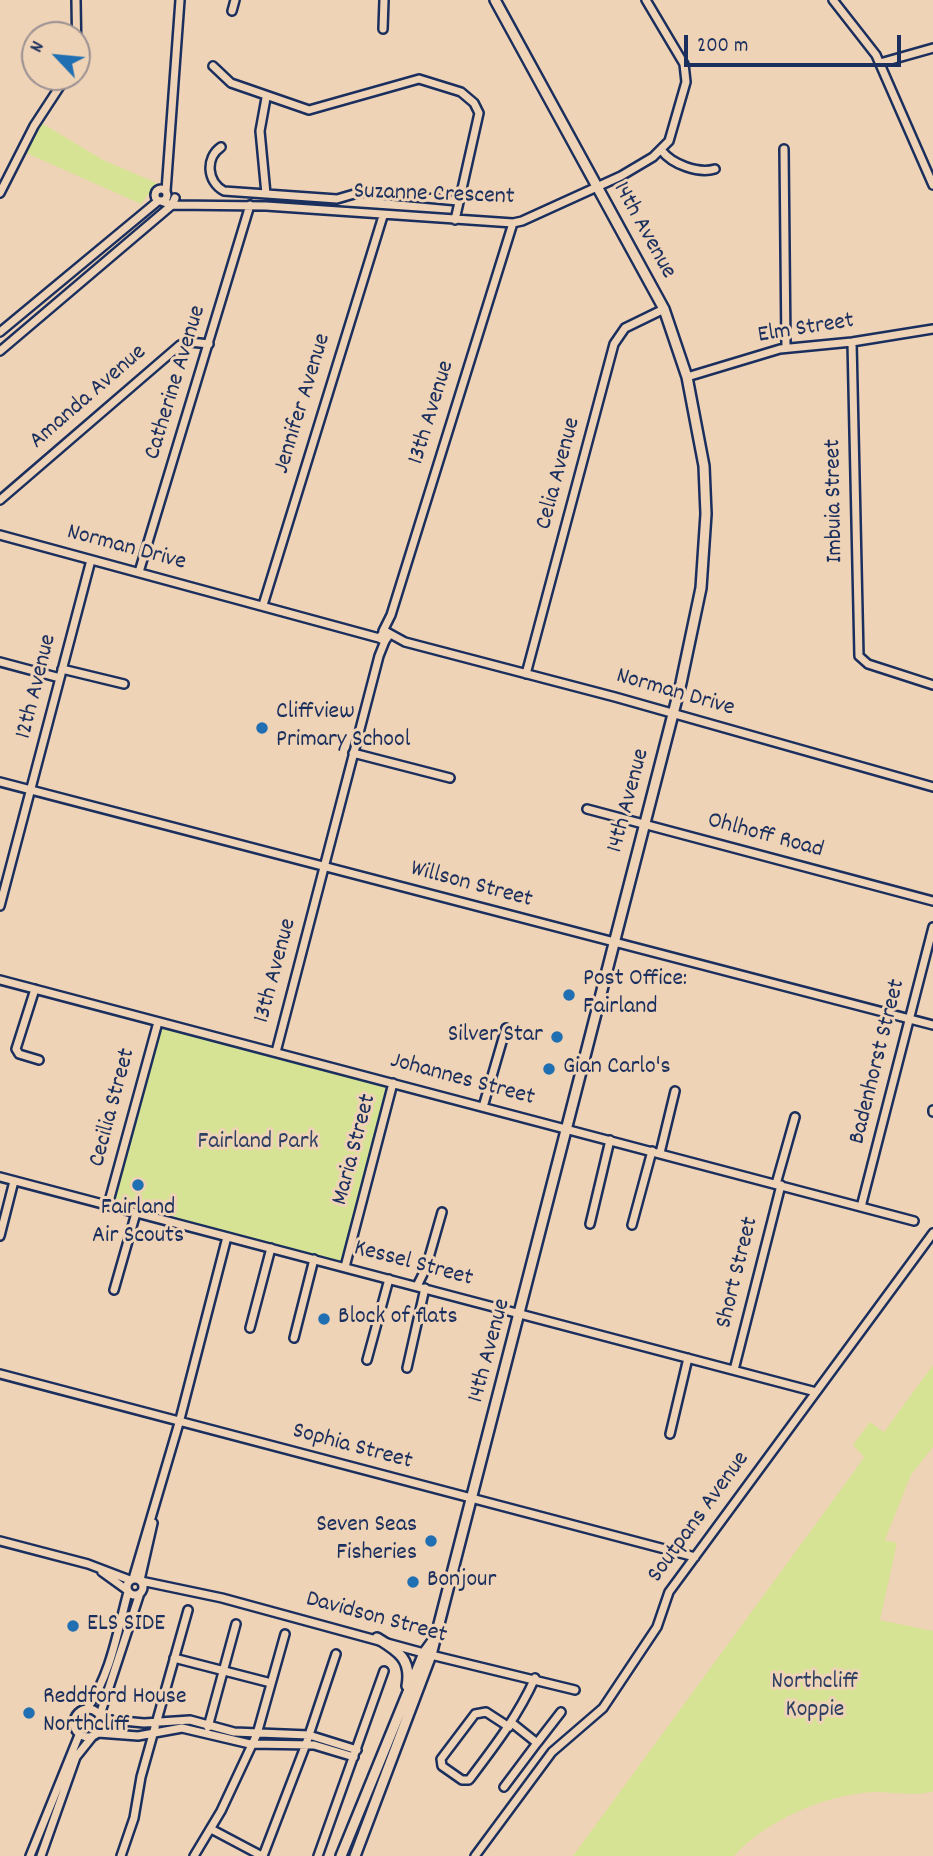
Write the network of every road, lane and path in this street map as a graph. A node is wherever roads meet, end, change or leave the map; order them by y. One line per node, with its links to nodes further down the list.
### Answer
1 (76, 0): 9 (street)
2 (180, 0): 24 (street)
3 (235, 0): 8 (street)
4 (384, 0): 10 (street)
5 (495, 0): 21 (main road, 14th Avenue)
6 (646, 0): 18 (street)
7 (833, 0): 12 (street)
8 (232, 11)
9 (76, 21)
10 (383, 29)
11 (933, 48): 12 (street)
12 (880, 63): 20 (street)
13 (213, 66): 15 (street)
14 (57, 91): 22 (street)
15 (266, 97): 23 (street); 26 (street)
16 (221, 147): 23 (street)
17 (784, 149): 37 (street)
18 (662, 151): 19 (street); 21 (street, Suzanne Crescent)
19 (715, 169)
20 (933, 185)
21 (598, 188): 31 (street, Suzanne Crescent); 32 (main road, 14th Avenue)
22 (0, 193)
23 (266, 194): 25 (street)
24 (165, 197): 27 (street, Suzanne Crescent); 34 (street); 38 (street)
25 (346, 197): 26 (street); 28 (street)
26 (458, 201): 30 (street)
27 (250, 205): 28 (street, Suzanne Crescent); 36 (street, Catherine Avenue)
28 (344, 213): 29 (street, Suzanne Crescent)
29 (383, 216): 30 (street, Suzanne Crescent); 44 (street, Jennifer Avenue)
30 (455, 220): 31 (street, Suzanne Crescent)
31 (513, 223): 45 (street, 13th Avenue)
32 (664, 309): 39 (main road, 14th Avenue); 48 (street, Celia Avenue)
33 (933, 329): 35 (street, Elm Street)
34 (0, 332)
35 (852, 342): 37 (street, Elm Street); 51 (street, Imbuia Street)
36 (209, 344): 40 (street, Amanda Avenue); 43 (street, Catherine Avenue)
37 (786, 348): 39 (street, Elm Street)
38 (0, 351)
39 (687, 377): 52 (main road, 14th Avenue)
40 (0, 500)
41 (0, 535): 42 (street, Norman Drive)
42 (91, 560): 43 (street, Norman Drive); 47 (street, 12th Avenue)
43 (139, 572): 44 (street, Norman Drive)
44 (263, 605): 45 (street, Norman Drive)
45 (384, 636): 48 (street, Norman Drive); 53 (street, 13th Avenue)
46 (0, 662): 49 (street)
47 (62, 669): 49 (street, 12th Avenue); 50 (street)
48 (526, 674): 52 (street, Norman Drive)
49 (60, 678): 57 (street, 12th Avenue)
50 (124, 684)
51 (933, 685)
52 (673, 713): 56 (street, Norman Drive); 59 (main road, 14th Avenue)
53 (353, 753): 54 (street); 60 (street, 13th Avenue)
54 (450, 778)
55 (0, 782): 57 (street, Willson Street)
56 (933, 787)
57 (31, 791): 60 (street, Willson Street); 62 (street, 12th Avenue)
58 (587, 809): 59 (street, Ohlhoff Road)
59 (643, 824): 61 (street, Ohlhoff Road); 64 (main road, 14th Avenue)
60 (324, 867): 64 (street, Willson Street); 71 (street, 13th Avenue)
61 (933, 901)
62 (0, 906)
63 (933, 927): 67 (street, Badenhorst Street)
64 (612, 944): 67 (street, Willson Street); 77 (main road, 14th Avenue)
65 (0, 980): 66 (street, Johannes Street)
66 (35, 989): 68 (street, Johannes Street); 72 (street)
67 (911, 1018): 69 (street, Willson Street); 84 (street, Badenhorst Street)
68 (158, 1022): 71 (street, Johannes Street); 83 (street, Cecilia Street)
69 (933, 1025)
70 (506, 1028): 75 (street)
71 (276, 1052): 73 (street, Johannes Street)
72 (38, 1060)
73 (393, 1083): 75 (street, Johannes Street); 95 (street, Maria Street)
74 (674, 1091): 79 (street)
75 (483, 1107): 77 (street, Johannes Street)
76 (795, 1117): 82 (street, Short Street)
77 (567, 1129): 78 (street, Johannes Street); 99 (main road, 14th Avenue)
78 (610, 1140): 79 (street, Johannes Street); 88 (street)
79 (656, 1152): 82 (street, Johannes Street); 89 (street)
80 (0, 1177): 81 (street, Kessel Street)
81 (14, 1181): 83 (street, Kessel Street); 91 (street)
82 (778, 1185): 84 (street, Johannes Street); 105 (street, Short Street)
83 (108, 1205): 86 (street, Kessel Street)
84 (861, 1207): 87 (street, Johannes Street)
85 (442, 1212): 97 (street)
86 (136, 1213): 92 (street, Kessel Street); 98 (street)
87 (914, 1221)
88 (590, 1224)
89 (632, 1225)
90 (933, 1233): 107 (street, Soutpans Avenue)
91 (0, 1236)
92 (227, 1237): 93 (street, Kessel Street); 108 (street)
93 (271, 1248): 94 (street, Kessel Street); 100 (street)
94 (314, 1259): 95 (street, Kessel Street); 101 (street)
95 (345, 1267): 96 (street, Kessel Street)
96 (389, 1279): 97 (street, Kessel Street); 103 (street)
97 (421, 1287): 99 (street, Kessel Street); 104 (street)
98 (114, 1290)
99 (520, 1314): 102 (street, Kessel Street); 110 (main road, 14th Avenue)
100 (250, 1328)
101 (294, 1338)
102 (688, 1358): 105 (street, Kessel Street); 109 (street)
103 (367, 1360)
104 (407, 1368)
105 (734, 1370): 107 (street, Kessel Street)
106 (0, 1374): 108 (street, Sophia Street)
107 (816, 1391): 112 (street, Soutpans Avenue)
108 (179, 1423): 110 (street, Sophia Street); 114 (street)
109 (670, 1434)
110 (471, 1499): 112 (street, Sophia Street); 123 (main road, 14th Avenue)
111 (0, 1541): 113 (street, Davidson Street)
112 (695, 1557): 157 (street, Soutpans Avenue)
113 (88, 1564): 114 (street, Davidson Street); 116 (street, Davidson Street)
114 (136, 1580): 115 (street, Davidson Street); 116 (street); 117 (street)
115 (167, 1586): 117 (street, Davidson Street); 121 (street, Davidson Street)
116 (128, 1591): 117 (street, Davidson Street); 131 (street)
117 (141, 1592): 133 (street)
118 (188, 1610): 124 (street)
119 (236, 1624): 125 (street)
120 (285, 1634): 128 (street)
121 (377, 1638): 123 (street, Davidson Street); 130 (main road)
122 (335, 1654): 142 (street)
123 (427, 1654): 127 (street, Davidson Street); 130 (main road, 14th Avenue); 156 (main road, 14th Avenue)
124 (174, 1658): 125 (street); 134 (street)
125 (224, 1671): 128 (street); 135 (street)
126 (384, 1671): 146 (street)
127 (535, 1678): 129 (street, Davidson Street); 136 (street)
128 (271, 1682): 138 (street)
129 (575, 1690)
130 (403, 1708): 155 (main road, 14th Avenue)
131 (87, 1709): 133 (street); 139 (street)
132 (561, 1712): 143 (street)
133 (101, 1717): 134 (street); 140 (street)
134 (155, 1722): 135 (street); 137 (street)
135 (209, 1725): 138 (street); 141 (street)
136 (510, 1725): 136 (street); 143 (street)
137 (153, 1734): 140 (street); 141 (street); 151 (street)
138 (257, 1734): 142 (street); 144 (street)
139 (79, 1735): 140 (street); 149 (street)
140 (95, 1735): 150 (street)
141 (206, 1735): 144 (street)
142 (309, 1735): 145 (street); 146 (street)
143 (537, 1743): 147 (street)
144 (250, 1744): 145 (street); 148 (street)
145 (306, 1744): 146 (street); 153 (street)
146 (356, 1754): 154 (street)
147 (504, 1787)
148 (211, 1829): 152 (street); 153 (street)
149 (30, 1856)
150 (41, 1856)
151 (121, 1856)
152 (194, 1856)
153 (262, 1856)
154 (318, 1856)
155 (341, 1856)
156 (355, 1856)
157 (475, 1856)

